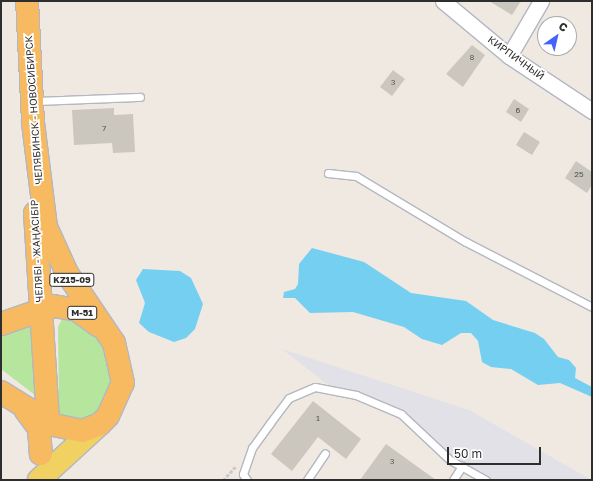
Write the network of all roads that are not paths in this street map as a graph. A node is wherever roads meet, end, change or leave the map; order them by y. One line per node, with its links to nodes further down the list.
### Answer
1 (27, 1): 6 (highway, ЧЕЛЯБИНСК - НОВОСИБИРСК / KZ15-09)
2 (443, 1): 4 (street, КИРПИЧНЫЙ)
3 (542, 1): 4 (street)
4 (509, 56): 7 (street, КИРПИЧНЫЙ)
5 (140, 97): 6 (lane)
6 (32, 101): 8 (highway, ЧЕЛЯБИНСК - НОВОСИБИРСК / KZ15-09)
7 (592, 111)
8 (33, 122): 11 (highway, ЧЕЛЯБІ - ЖАҢАСІБІР / KZ15-09); 14 (highway, ЧЕЛЯБИНСК - НОВОСИБИРСК / KZ15-09)
9 (328, 173): 10 (lane)
10 (592, 307)
11 (40, 308): 12 (highway, M-51); 13 (highway); 15 (highway, KZ15-09)
12 (77, 310): 14 (highway, M-51); 15 (highway)
13 (1, 324)
14 (114, 343): 18 (highway, ЧЕЛЯБИНСК - НОВОСИБИРСК / KZ15-09)
15 (43, 348): 17 (highway, KZ15-09)
16 (7, 396): 17 (highway); 20 (highway)
17 (48, 422): 18 (highway); 20 (main road)
18 (100, 424): 23 (main road)
19 (325, 453): 25 (lane)
20 (41, 454): 22 (main road)
21 (462, 466): 24 (lane); 26 (lane); 27 (lane)
22 (33, 480)
23 (39, 480)
24 (247, 480)
25 (307, 480)
26 (453, 480)
27 (486, 480)

